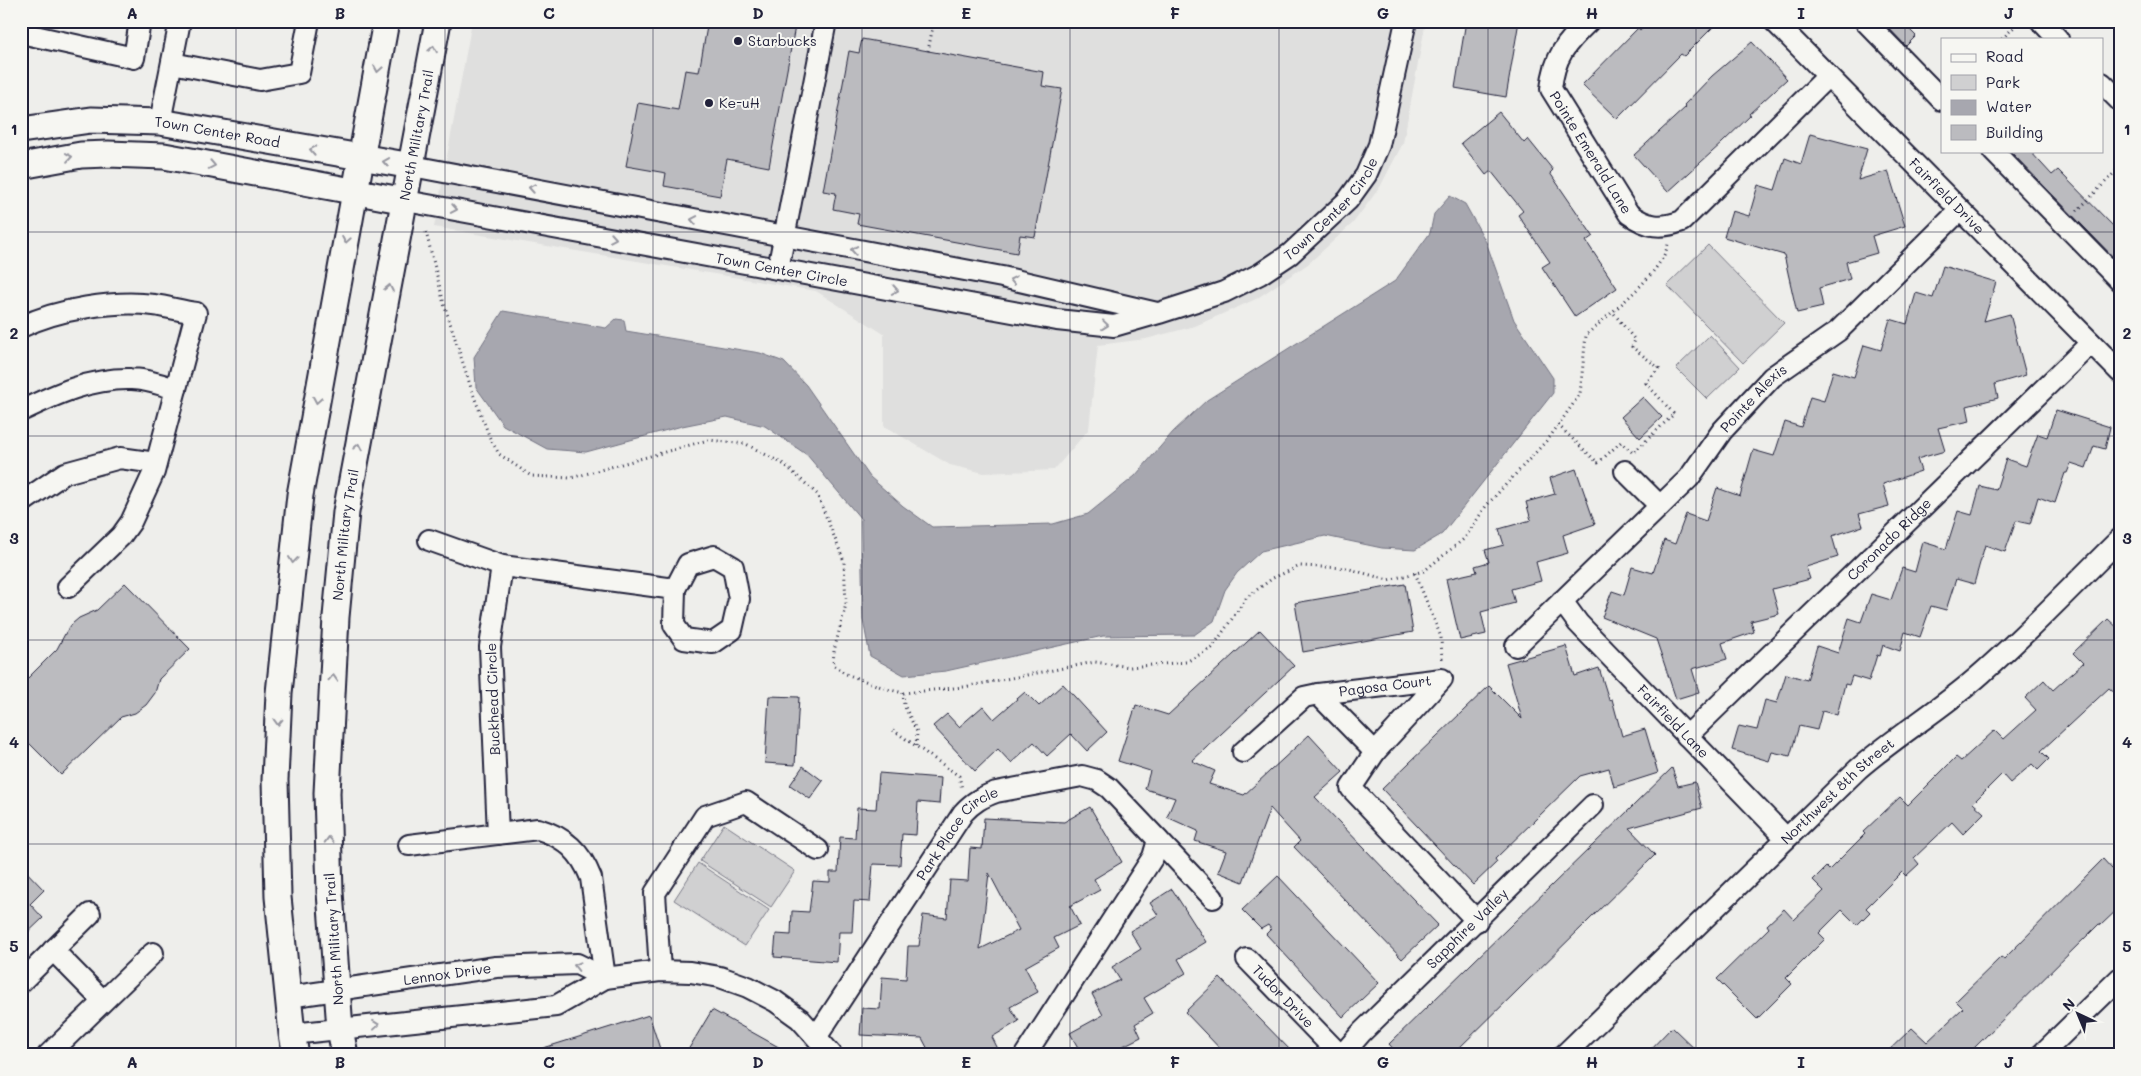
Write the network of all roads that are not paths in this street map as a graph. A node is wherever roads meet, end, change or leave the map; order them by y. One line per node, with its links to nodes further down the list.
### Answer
1 (140, 21): 12 (street)
2 (180, 21): 14 (street)
3 (309, 21): 14 (street)
4 (386, 21): 22 (main road, one-way to 22)
5 (438, 21): 24 (main road, North Military Trail, one-way to 5)
6 (826, 21): 28 (street)
7 (1406, 21): 31 (street, Town Center Circle)
8 (1589, 21): 15 (street, Pointe Emerald Lane)
9 (1774, 21): 15 (street, Fairfield Drive)
10 (1865, 21): 17 (street)
11 (2041, 21): 13 (street)
12 (21, 33)
13 (2057, 38)
14 (172, 63): 19 (street)
15 (1828, 76): 27 (street, Fairfield Drive)
16 (2104, 85): 18 (street)
17 (1941, 99)
18 (2120, 101)
19 (160, 122): 20 (main road, Town Center Road); 22 (main road, Town Center Road, one-way to 19)
20 (21, 130)
21 (1993, 152): 30 (street)
22 (361, 158): 24 (main road, Town Center Road, one-way to 22); 25 (main road)
23 (21, 166): 25 (main road, one-way to 25)
24 (412, 166): 26 (main road, North Military Trail); 28 (street, one-way to 24)
25 (354, 192): 26 (main road); 69 (main road, one-way to 69)
26 (406, 201): 29 (street, Town Center Circle, one-way to 29); 68 (main road, North Military Trail, one-way to 26)
27 (1960, 210): 33 (street, Fairfield Drive); 40 (street, Pointe Alexis)
28 (784, 237): 29 (street); 31 (street, one-way to 28)
29 (778, 269): 31 (street, Town Center Circle, one-way to 31)
30 (2120, 281)
31 (1159, 313)
32 (21, 326): 35 (street)
33 (2092, 343): 34 (street, Fairfield Drive); 49 (street, Coronado Ridge)
34 (2120, 372)
35 (176, 389): 36 (street); 37 (street)
36 (21, 411)
37 (156, 463): 39 (street); 44 (street)
38 (1625, 471): 40 (street)
39 (21, 503)
40 (1660, 506): 46 (street, Pointe Alexis)
41 (428, 540): 43 (street)
42 (2120, 540): 54 (street, Northwest 8th Street)
43 (502, 566): 45 (street); 53 (street, Buckhead Circle)
44 (68, 587)
45 (675, 589)
46 (1562, 602): 47 (street, Pointe Alexis); 49 (street, Fairfield Lane)
47 (1516, 646)
48 (1318, 694): 50 (street, Pagosa Court); 51 (street, Pagosa Court); 51 (street, Pagosa Court)
49 (1687, 736): 54 (street, Fairfield Lane)
50 (1243, 752)
51 (1374, 752): 60 (street, Pagosa Court)
52 (1593, 805): 60 (street, Sapphire Valley)
53 (498, 834): 56 (street); 65 (street)
54 (1786, 838): 79 (street, Northwest 8th Street)
55 (1158, 840): 58 (street, Park Place Circle); 72 (street, Park Place Circle); 77 (street)
56 (409, 845)
57 (818, 850): 64 (street)
58 (1213, 898)
59 (90, 914): 61 (street)
60 (1477, 920): 78 (street, Sapphire Valley)
61 (54, 950): 67 (street); 70 (street)
62 (153, 952): 70 (street)
63 (1247, 959): 78 (street, Tudor Drive)
64 (660, 971): 65 (street); 72 (street)
65 (605, 978): 68 (street, Lennox Drive, one-way to 68); 71 (street, one-way to 65)
66 (2120, 978): 80 (street)
67 (21, 982)
68 (337, 991): 69 (street, Lennox Drive); 71 (main road, North Military Trail)
69 (288, 997): 73 (main road)
70 (102, 1000): 74 (street)
71 (340, 1029): 73 (street); 75 (main road, North Military Trail)
72 (817, 1036): 76 (street)
73 (294, 1045)
74 (48, 1055)
75 (345, 1055)
76 (832, 1055)
77 (1024, 1055)
78 (1341, 1055)
79 (1564, 1055)
80 (2041, 1055)

